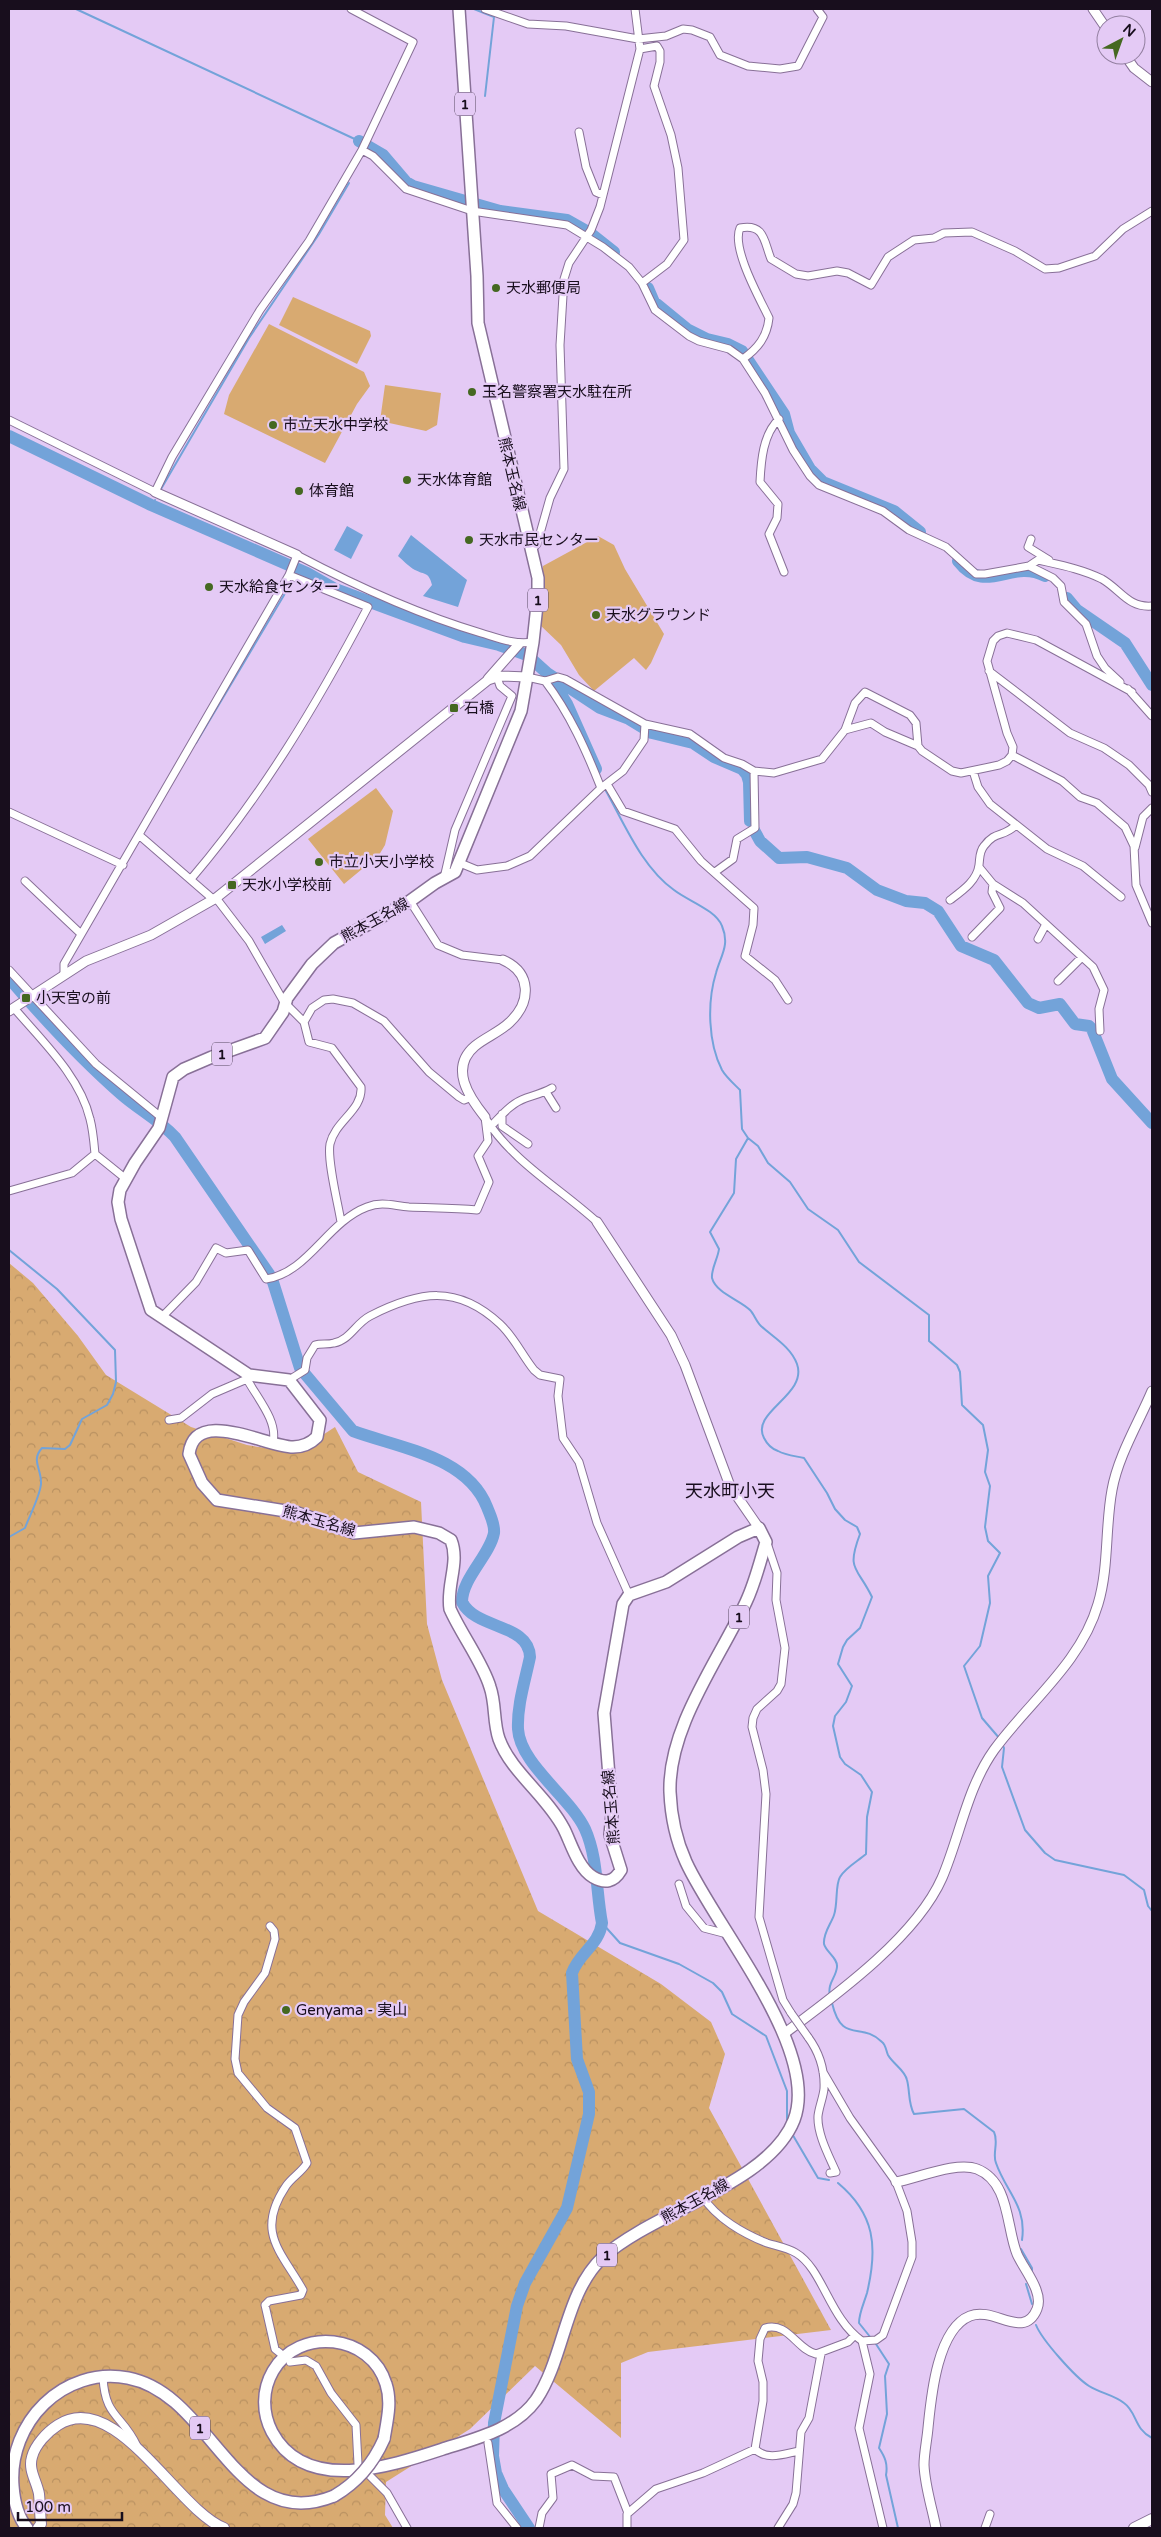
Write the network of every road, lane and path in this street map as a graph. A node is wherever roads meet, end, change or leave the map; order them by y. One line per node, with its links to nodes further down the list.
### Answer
1 (351, 9): 11 (street)
2 (485, 9): 6 (street)
3 (635, 9): 6 (street)
4 (817, 9): 6 (street)
5 (459, 12): 13 (main road, 熊本玉名線 / 1)
6 (638, 39): 7 (street)
7 (640, 49): 12 (street); 16 (street)
8 (1132, 65): 9 (street)
9 (1152, 82)
10 (580, 132): 12 (street)
11 (364, 145): 13 (street); 20 (street)
12 (603, 195): 15 (street)
13 (472, 208): 15 (street); 22 (main road, 熊本玉名線 / 1)
14 (1152, 211): 17 (street)
15 (589, 233): 16 (street); 22 (street)
16 (643, 282): 17 (street)
17 (744, 358): 18 (street)
18 (779, 419): 25 (street); 26 (street)
19 (9, 420): 20 (street)
20 (155, 492): 23 (street)
21 (1031, 538): 24 (street)
22 (531, 550): 30 (main road, 熊本玉名線 / 1)
23 (296, 558): 27 (street); 29 (street)
24 (1054, 563): 25 (street); 28 (street)
25 (1029, 566): 36 (street)
26 (784, 572)
27 (289, 574): 49 (street); 56 (street)
28 (1152, 606)
29 (518, 646): 30 (street); 34 (street)
30 (532, 647): 33 (main road, 熊本玉名線 / 1)
31 (989, 670): 36 (street); 41 (street); 45 (street)
32 (497, 677): 33 (street); 34 (street); 55 (street)
33 (527, 677): 35 (street); 51 (main road, 熊本玉名線 / 1)
34 (488, 680): 60 (street)
35 (546, 681): 38 (street); 44 (street)
36 (1132, 692): 37 (street)
37 (1152, 716)
38 (645, 728): 43 (street); 44 (street)
39 (845, 730): 40 (street); 40 (street); 43 (street)
40 (918, 746): 42 (street)
41 (1012, 755): 42 (street); 50 (street)
42 (973, 771): 48 (street)
43 (754, 772): 54 (street)
44 (604, 786): 51 (street); 54 (street)
45 (1152, 792)
46 (1152, 808): 50 (street)
47 (9, 812): 52 (street)
48 (1016, 825): 53 (street); 59 (street)
49 (139, 835): 52 (street); 56 (street)
50 (1134, 848): 63 (street)
51 (460, 863): 55 (main road, 熊本玉名線 / 1)
52 (123, 865): 65 (street)
53 (979, 867): 58 (street); 61 (street)
54 (714, 872): 74 (street)
55 (444, 878): 62 (main road, 熊本玉名線 / 1)
56 (192, 880): 60 (street)
57 (25, 881): 65 (street)
58 (993, 884): 64 (street); 66 (street)
59 (1121, 897)
60 (215, 899): 71 (street); 75 (street)
61 (950, 900)
62 (410, 901): 69 (street); 75 (main road, 熊本玉名線 / 1)
63 (1152, 923)
64 (1046, 924): 67 (street); 68 (street)
65 (82, 934): 71 (street)
66 (972, 937)
67 (1038, 939)
68 (1082, 957): 72 (street); 78 (street)
69 (503, 960): 79 (street)
70 (9, 970): 73 (street)
71 (64, 975): 73 (street)
72 (1058, 980)
73 (28, 997): 76 (street); 83 (street)
74 (788, 1000)
75 (284, 1002): 77 (street); 83 (main road, 熊本玉名線 / 1)
76 (11, 1009): 86 (street)
77 (304, 1022): 79 (street); 89 (street)
78 (1100, 1031)
79 (469, 1098): 82 (street)
80 (556, 1108): 81 (street)
81 (502, 1114): 84 (street); 85 (street)
82 (485, 1117): 84 (street); 89 (street)
83 (162, 1118): 87 (main road, 熊本玉名線 / 1)
84 (491, 1126): 90 (street)
85 (528, 1144)
86 (95, 1154): 87 (street); 88 (street)
87 (126, 1179): 91 (main road, 熊本玉名線 / 1)
88 (9, 1191)
89 (341, 1222): 91 (street)
90 (597, 1222): 97 (street)
91 (161, 1318): 92 (main road, 熊本玉名線 / 1)
92 (248, 1377): 93 (main road, 熊本玉名線 / 1); 95 (street); 96 (street)
93 (288, 1380): 96 (main road, 熊本玉名線); 99 (street)
94 (1152, 1390): 103 (street)
95 (169, 1420)
96 (272, 1442): 99 (main road, 熊本玉名線)
97 (759, 1528): 98 (main road); 99 (main road)
98 (766, 1542): 102 (main road, 熊本玉名線 / 1); 104 (street, bridge)
99 (628, 1595)
100 (679, 1884): 102 (street)
101 (270, 1926): 110 (street)
102 (727, 1934): 103 (main road, 熊本玉名線 / 1)
103 (784, 2032): 107 (main road, 熊本玉名線 / 1)
104 (823, 2072): 105 (street); 106 (street)
105 (830, 2173)
106 (896, 2182): 109 (street); 131 (street)
107 (703, 2197): 108 (street); 114 (main road, 熊本玉名線 / 1)
108 (854, 2336): 109 (street); 111 (street)
109 (862, 2341): 130 (street)
110 (280, 2353)
111 (821, 2354): 115 (street); 117 (street)
112 (290, 2362): 118 (street)
113 (103, 2376): 116 (street); 118 (main road, 熊本玉名線 / 1, bridge); 122 (main road, 熊本玉名線 / 1)
114 (484, 2440): 118 (main road, 熊本玉名線 / 1); 126 (street)
115 (755, 2449): 117 (street); 119 (street)
116 (139, 2451): 123 (main road); 124 (main road)
117 (799, 2451): 129 (street)
118 (366, 2471): 125 (street)
119 (628, 2513): 127 (street); 128 (street)
120 (990, 2514): 132 (street)
121 (1152, 2519): 133 (main road)
122 (27, 2528)
123 (38, 2528)
124 (224, 2528)
125 (407, 2528)
126 (517, 2528)
127 (539, 2528)
128 (627, 2528)
129 (778, 2528)
130 (883, 2528)
131 (936, 2528)
132 (985, 2528)
133 (1134, 2528)

